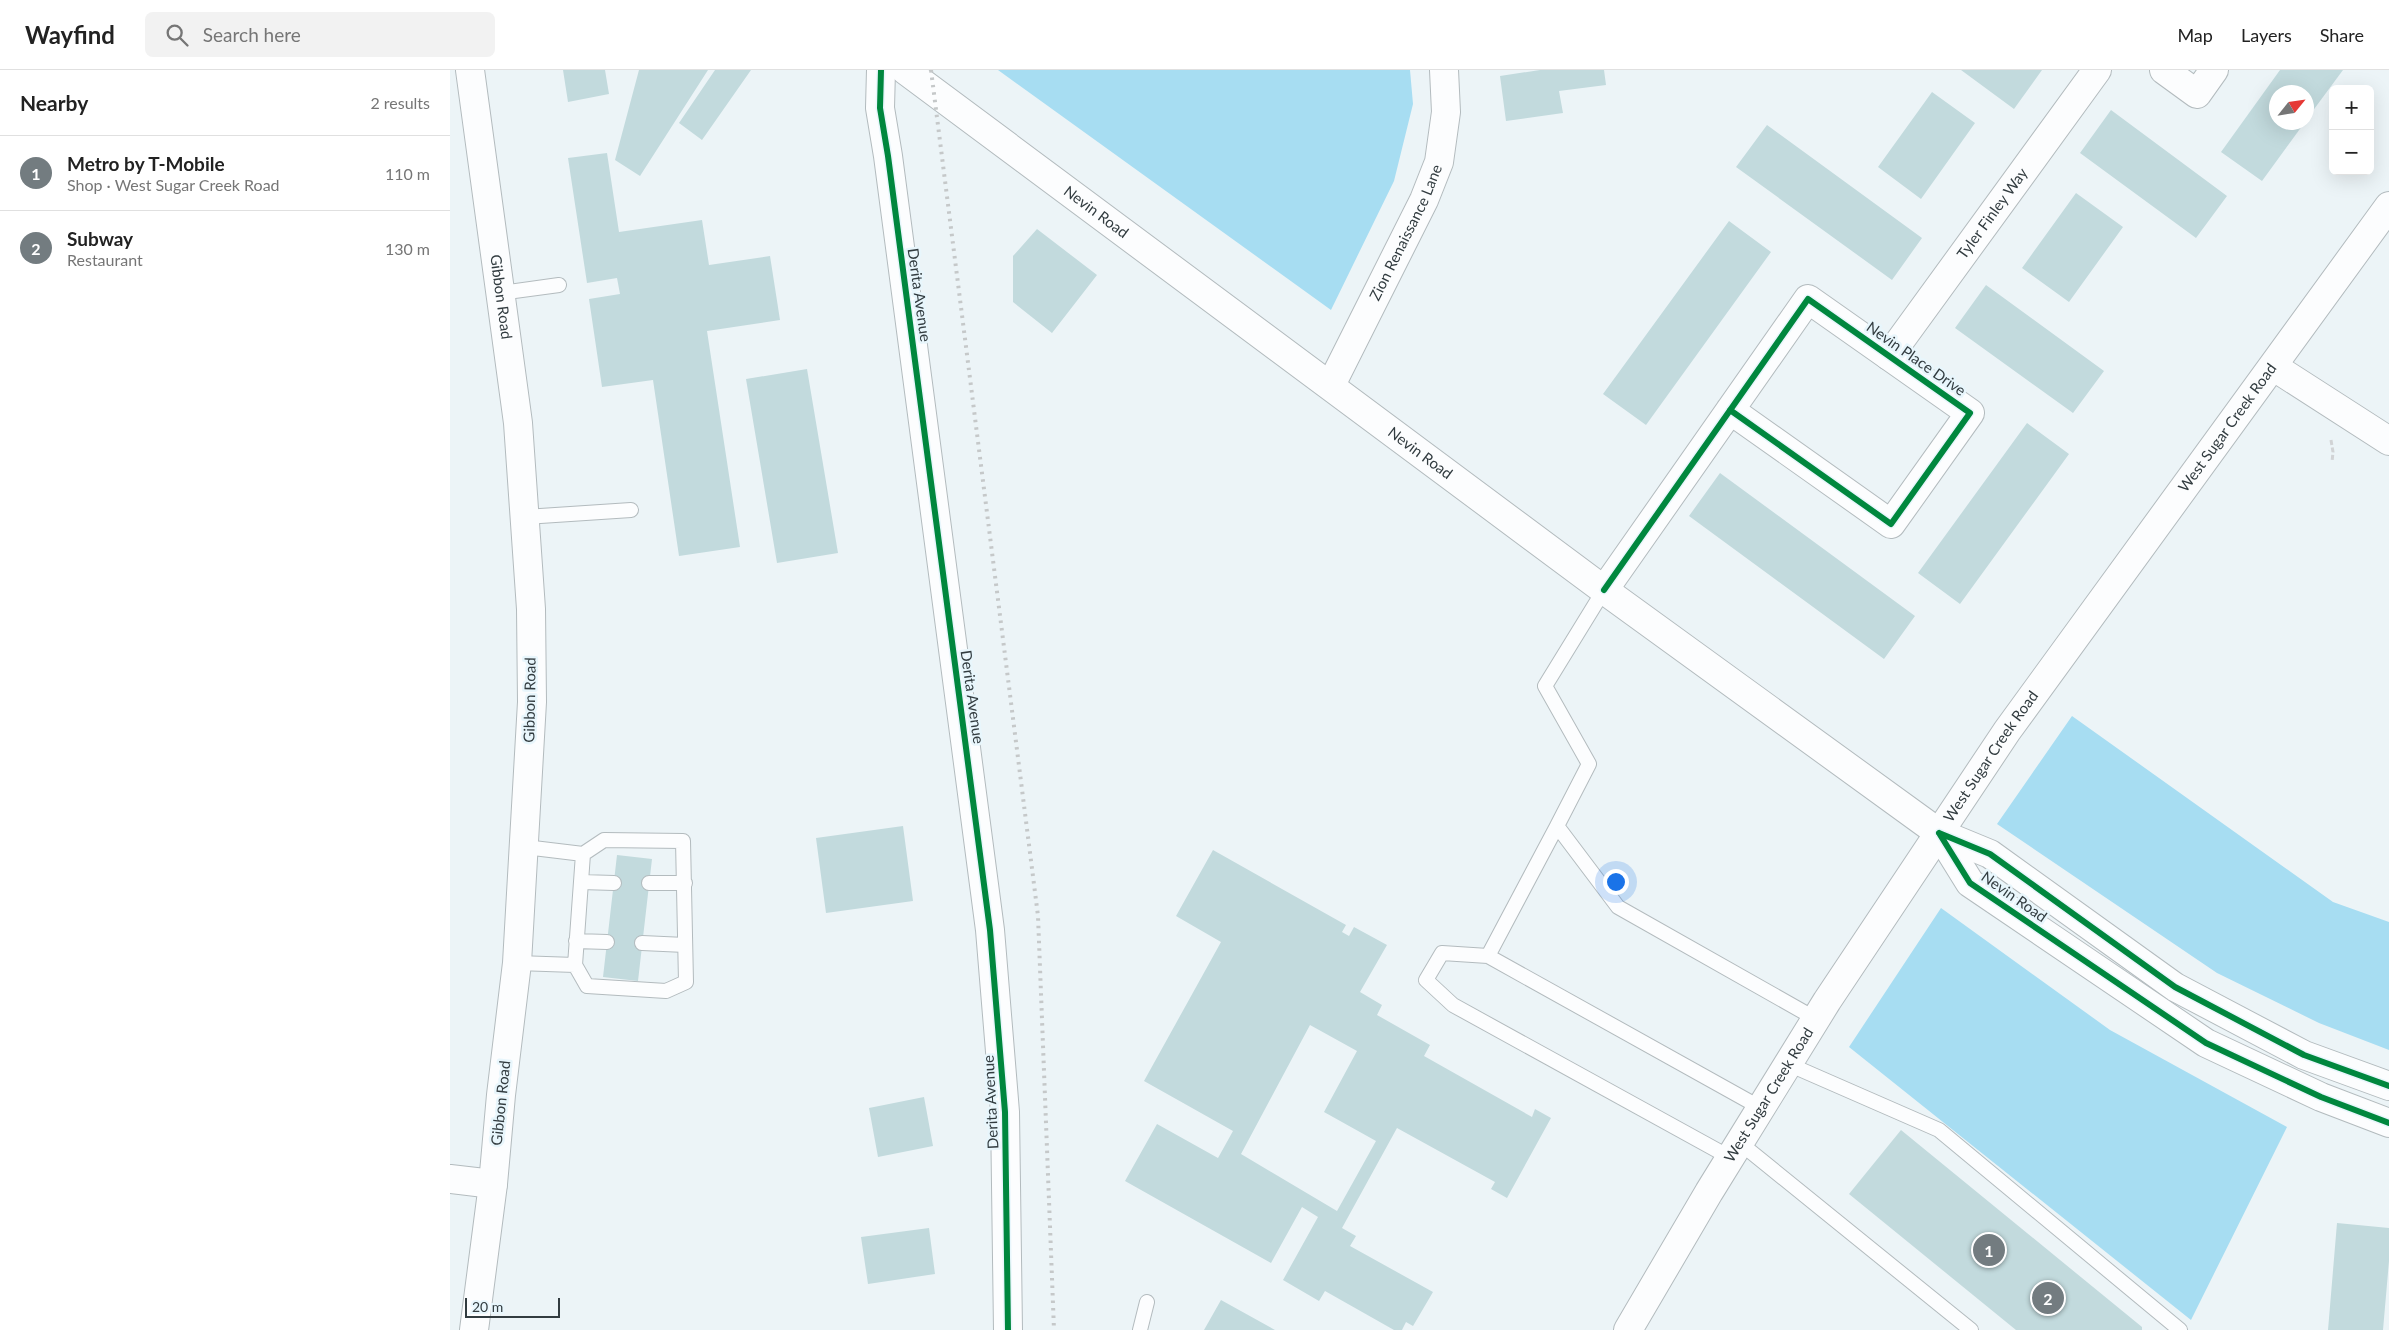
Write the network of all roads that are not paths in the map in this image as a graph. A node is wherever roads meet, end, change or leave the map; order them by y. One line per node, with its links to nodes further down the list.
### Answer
1 (470, 70): 10 (main road, Gibbon Road)
2 (881, 70): 44 (main road, Derita Avenue)
3 (905, 70): 13 (main road, Nevin Road)
4 (1444, 70): 13 (main road, Zion Renaissance Lane)
5 (2097, 70): 11 (main road, Tyler Finley Way)
6 (2164, 70): 7 (main road)
7 (2214, 70)
8 (2389, 206): 12 (main road, West Sugar Creek Road)
9 (559, 285): 10 (lane)
10 (501, 293): 17 (main road, Gibbon Road)
11 (1889, 356): 14 (main road, Nevin Place Drive); 14 (main road, Nevin Place Drive)
12 (2274, 367): 15 (main road); 20 (main road, West Sugar Creek Road)
13 (1331, 385): 18 (main road, Nevin Road)
14 (1730, 410): 18 (main road, Nevin Place Drive)
15 (2389, 441)
16 (631, 510): 17 (lane)
17 (525, 517): 21 (main road, Gibbon Road)
18 (1604, 590): 19 (lane); 20 (main road, Nevin Road)
19 (1557, 826): 31 (lane); 34 (lane)
20 (1940, 833): 34 (main road, West Sugar Creek Road); 36 (main road, Nevin Road); 38 (main road, Nevin Road)
21 (525, 847): 22 (lane); 32 (main road, Gibbon Road)
22 (583, 854): 23 (lane); 26 (lane)
23 (581, 882): 24 (lane); 27 (lane)
24 (614, 883)
25 (649, 883): 26 (lane)
26 (684, 883): 30 (lane)
27 (576, 942): 28 (lane); 33 (lane)
28 (607, 942)
29 (642, 943): 30 (lane)
30 (685, 945): 33 (lane)
31 (1488, 956): 37 (lane); 39 (lane)
32 (517, 963): 33 (lane); 41 (main road, Gibbon Road)
33 (575, 965)
34 (1816, 1019): 35 (main road, West Sugar Creek Road)
35 (1788, 1064): 37 (main road, West Sugar Creek Road); 48 (lane)
36 (2389, 1086)
37 (1761, 1108): 39 (main road, West Sugar Creek Road)
38 (2389, 1123)
39 (1735, 1150): 46 (main road, West Sugar Creek Road); 47 (lane)
40 (450, 1179): 41 (main road)
41 (493, 1184): 43 (main road, Gibbon Road)
42 (1147, 1302): 45 (lane)
43 (474, 1330)
44 (1008, 1330)
45 (1140, 1330)
46 (1628, 1330)
47 (1971, 1330)
48 (2180, 1330)

